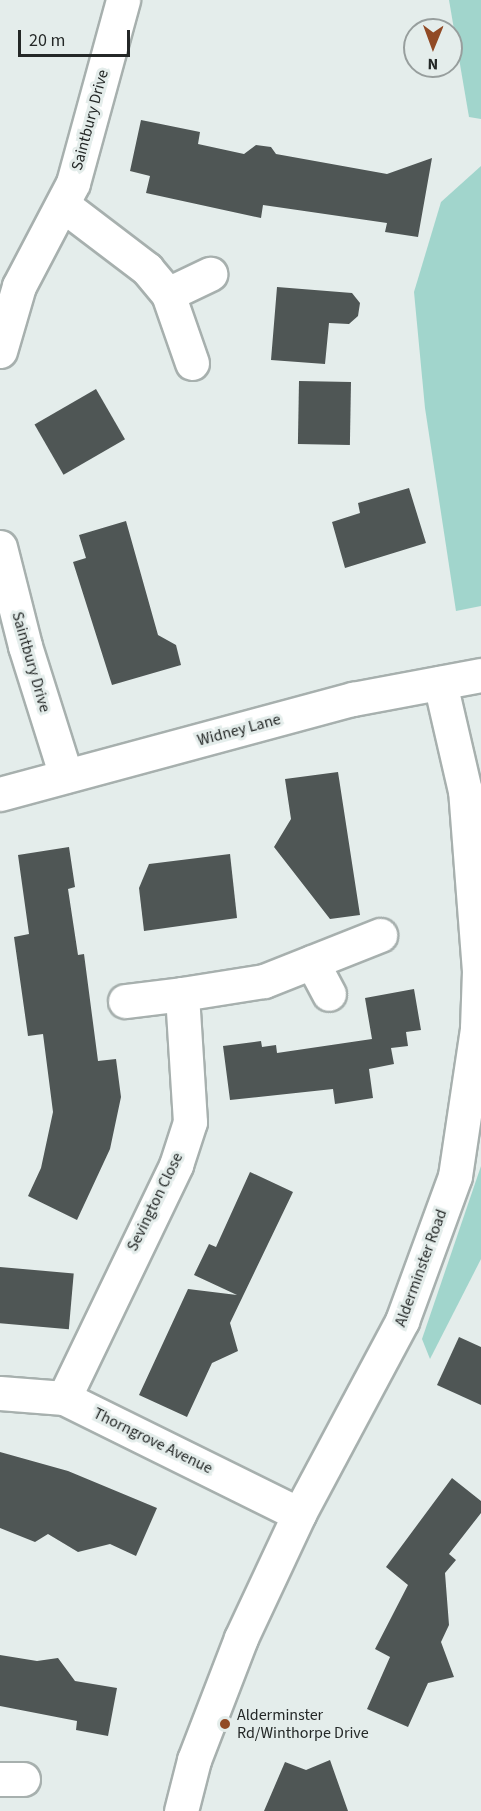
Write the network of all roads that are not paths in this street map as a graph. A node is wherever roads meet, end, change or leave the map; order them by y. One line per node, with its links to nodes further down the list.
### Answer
1 (123, 0): 2 (street, Saintbury Drive)
2 (63, 205): 4 (street); 5 (street, Saintbury Drive)
3 (210, 274): 4 (street)
4 (168, 294): 7 (street)
5 (6, 304): 6 (street, Saintbury Drive)
6 (0, 351)
7 (192, 363)
8 (0, 547): 9 (street, Saintbury Drive)
9 (12, 650): 12 (street, Saintbury Drive)
10 (481, 675): 11 (street, Widney Lane)
11 (440, 683): 12 (street, Widney Lane); 19 (street, Alderminster Road)
12 (66, 776): 13 (street, Widney Lane)
13 (0, 794)
14 (380, 935): 15 (street)
15 (312, 962): 16 (street); 17 (street)
16 (182, 994): 18 (street); 21 (street, Sevington Close)
17 (329, 994)
18 (125, 1001)
19 (468, 1178): 22 (street, Alderminster Road)
20 (0, 1393): 21 (street, Thorngrove Avenue)
21 (64, 1398): 22 (street, Thorngrove Avenue)
22 (299, 1514): 23 (street, Alderminster Road)
23 (181, 1811)

